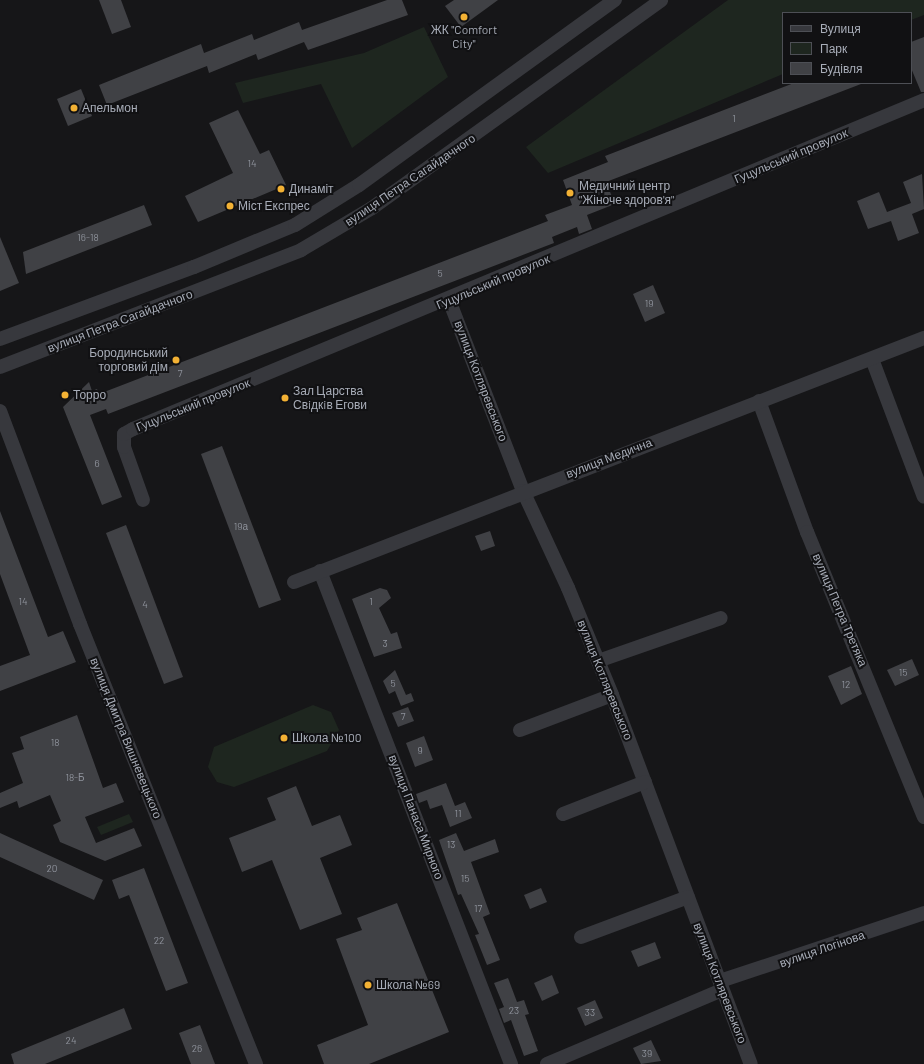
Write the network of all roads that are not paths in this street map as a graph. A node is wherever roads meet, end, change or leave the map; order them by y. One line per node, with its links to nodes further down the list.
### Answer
1 (615, 0): 6 (street, вулиця Петра Сагайдачного)
2 (661, 0): 8 (street, вулиця Петра Сагайдачного)
3 (924, 100): 4 (street, Гуцульський провулок)
4 (449, 300): 11 (street, вулиця Котляревського); 13 (street, Гуцульський провулок)
5 (924, 338): 7 (street, вулиця Медична)
6 (0, 339)
7 (872, 359): 9 (street, вулиця Медична); 12 (street)
8 (0, 367)
9 (759, 401): 11 (street, вулиця Медична); 22 (street, вулиця Петра Третяка)
10 (0, 411): 27 (street, вулиця Дмитра Вишневецького)
11 (523, 491): 14 (street, вулиця Медична); 17 (street, вулиця Котляревського)
12 (924, 497)
13 (143, 500)
14 (320, 571): 15 (street, вулиця Медична); 28 (street, вулиця Панаса Мирного)
15 (294, 582)
16 (721, 618): 17 (street)
17 (598, 661): 18 (street, вулиця Котляревського)
18 (612, 695): 19 (street); 20 (street, вулиця Котляревського)
19 (520, 730)
20 (645, 782): 21 (street); 23 (street, вулиця Котляревського)
21 (563, 814)
22 (924, 817)
23 (688, 897): 25 (street); 26 (street, вулиця Котляревського)
24 (924, 913): 26 (street, вулиця Логінова)
25 (581, 937)
26 (721, 986): 29 (street, вулиця Логінова); 30 (street, вулиця Котляревського)
27 (256, 1064)
28 (511, 1064)
29 (547, 1064)
30 (751, 1064)

